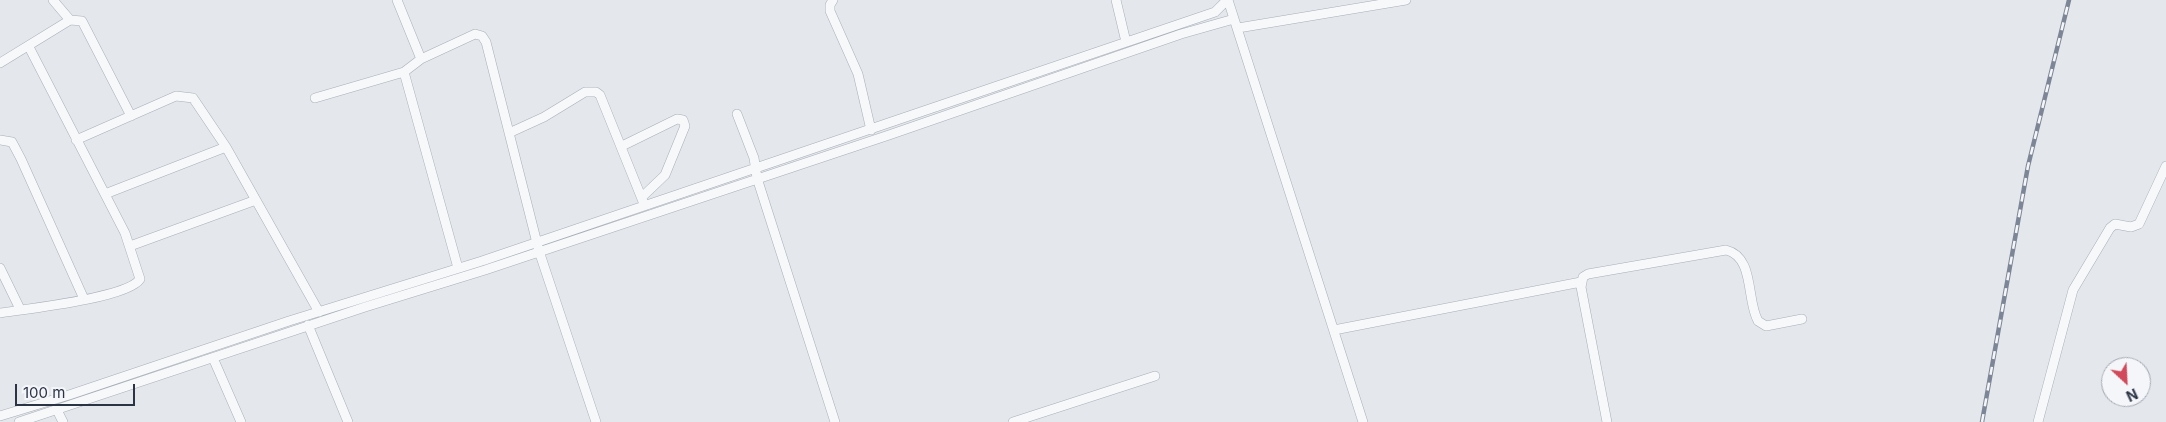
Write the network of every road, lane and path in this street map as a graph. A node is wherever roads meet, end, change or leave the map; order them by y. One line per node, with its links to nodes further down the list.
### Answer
1 (53, 0): 8 (street)
2 (398, 0): 12 (street)
3 (834, 0): 18 (street)
4 (1116, 0): 10 (street)
5 (1227, 0): 7 (street); 10 (street)
6 (1406, 0): 9 (street)
7 (1234, 19): 9 (street); 26 (street)
8 (70, 20): 11 (street); 17 (street)
9 (1238, 28): 42 (street)
10 (1126, 42): 18 (street)
11 (29, 47): 13 (street); 21 (street)
12 (421, 59): 14 (street); 19 (street)
13 (0, 63)
14 (404, 72): 15 (street); 34 (street)
15 (316, 98)
16 (737, 114): 25 (street)
17 (130, 116): 21 (street); 23 (street)
18 (871, 130): 25 (street)
19 (509, 133): 22 (street); 30 (street)
20 (0, 140): 36 (street)
21 (76, 140): 27 (street)
22 (622, 146): 29 (street); 29 (street)
23 (226, 147): 27 (street); 28 (street)
24 (2166, 166): 56 (street)
25 (756, 168): 26 (street); 29 (street)
26 (758, 178): 32 (street); 52 (street)
27 (105, 194): 31 (street)
28 (256, 200): 31 (street); 38 (street)
29 (643, 200): 30 (street)
30 (538, 241): 32 (street); 34 (street)
31 (130, 246): 36 (street)
32 (539, 251): 41 (street); 51 (street)
33 (0, 268): 37 (street)
34 (458, 268): 38 (street)
35 (1581, 282): 40 (street); 42 (street); 55 (street)
36 (84, 299): 37 (street)
37 (20, 310): 39 (street)
38 (319, 312): 46 (street)
39 (0, 313)
40 (1802, 319)
41 (308, 326): 43 (street); 50 (street)
42 (1334, 330): 54 (street)
43 (213, 358): 45 (street); 49 (street)
44 (1155, 376): 53 (street)
45 (57, 410): 47 (street); 48 (street)
46 (0, 416)
47 (19, 422)
48 (63, 422)
49 (241, 422)
50 (348, 422)
51 (596, 422)
52 (835, 422)
53 (1013, 422)
54 (1363, 422)
55 (1607, 422)
56 (2038, 422)

